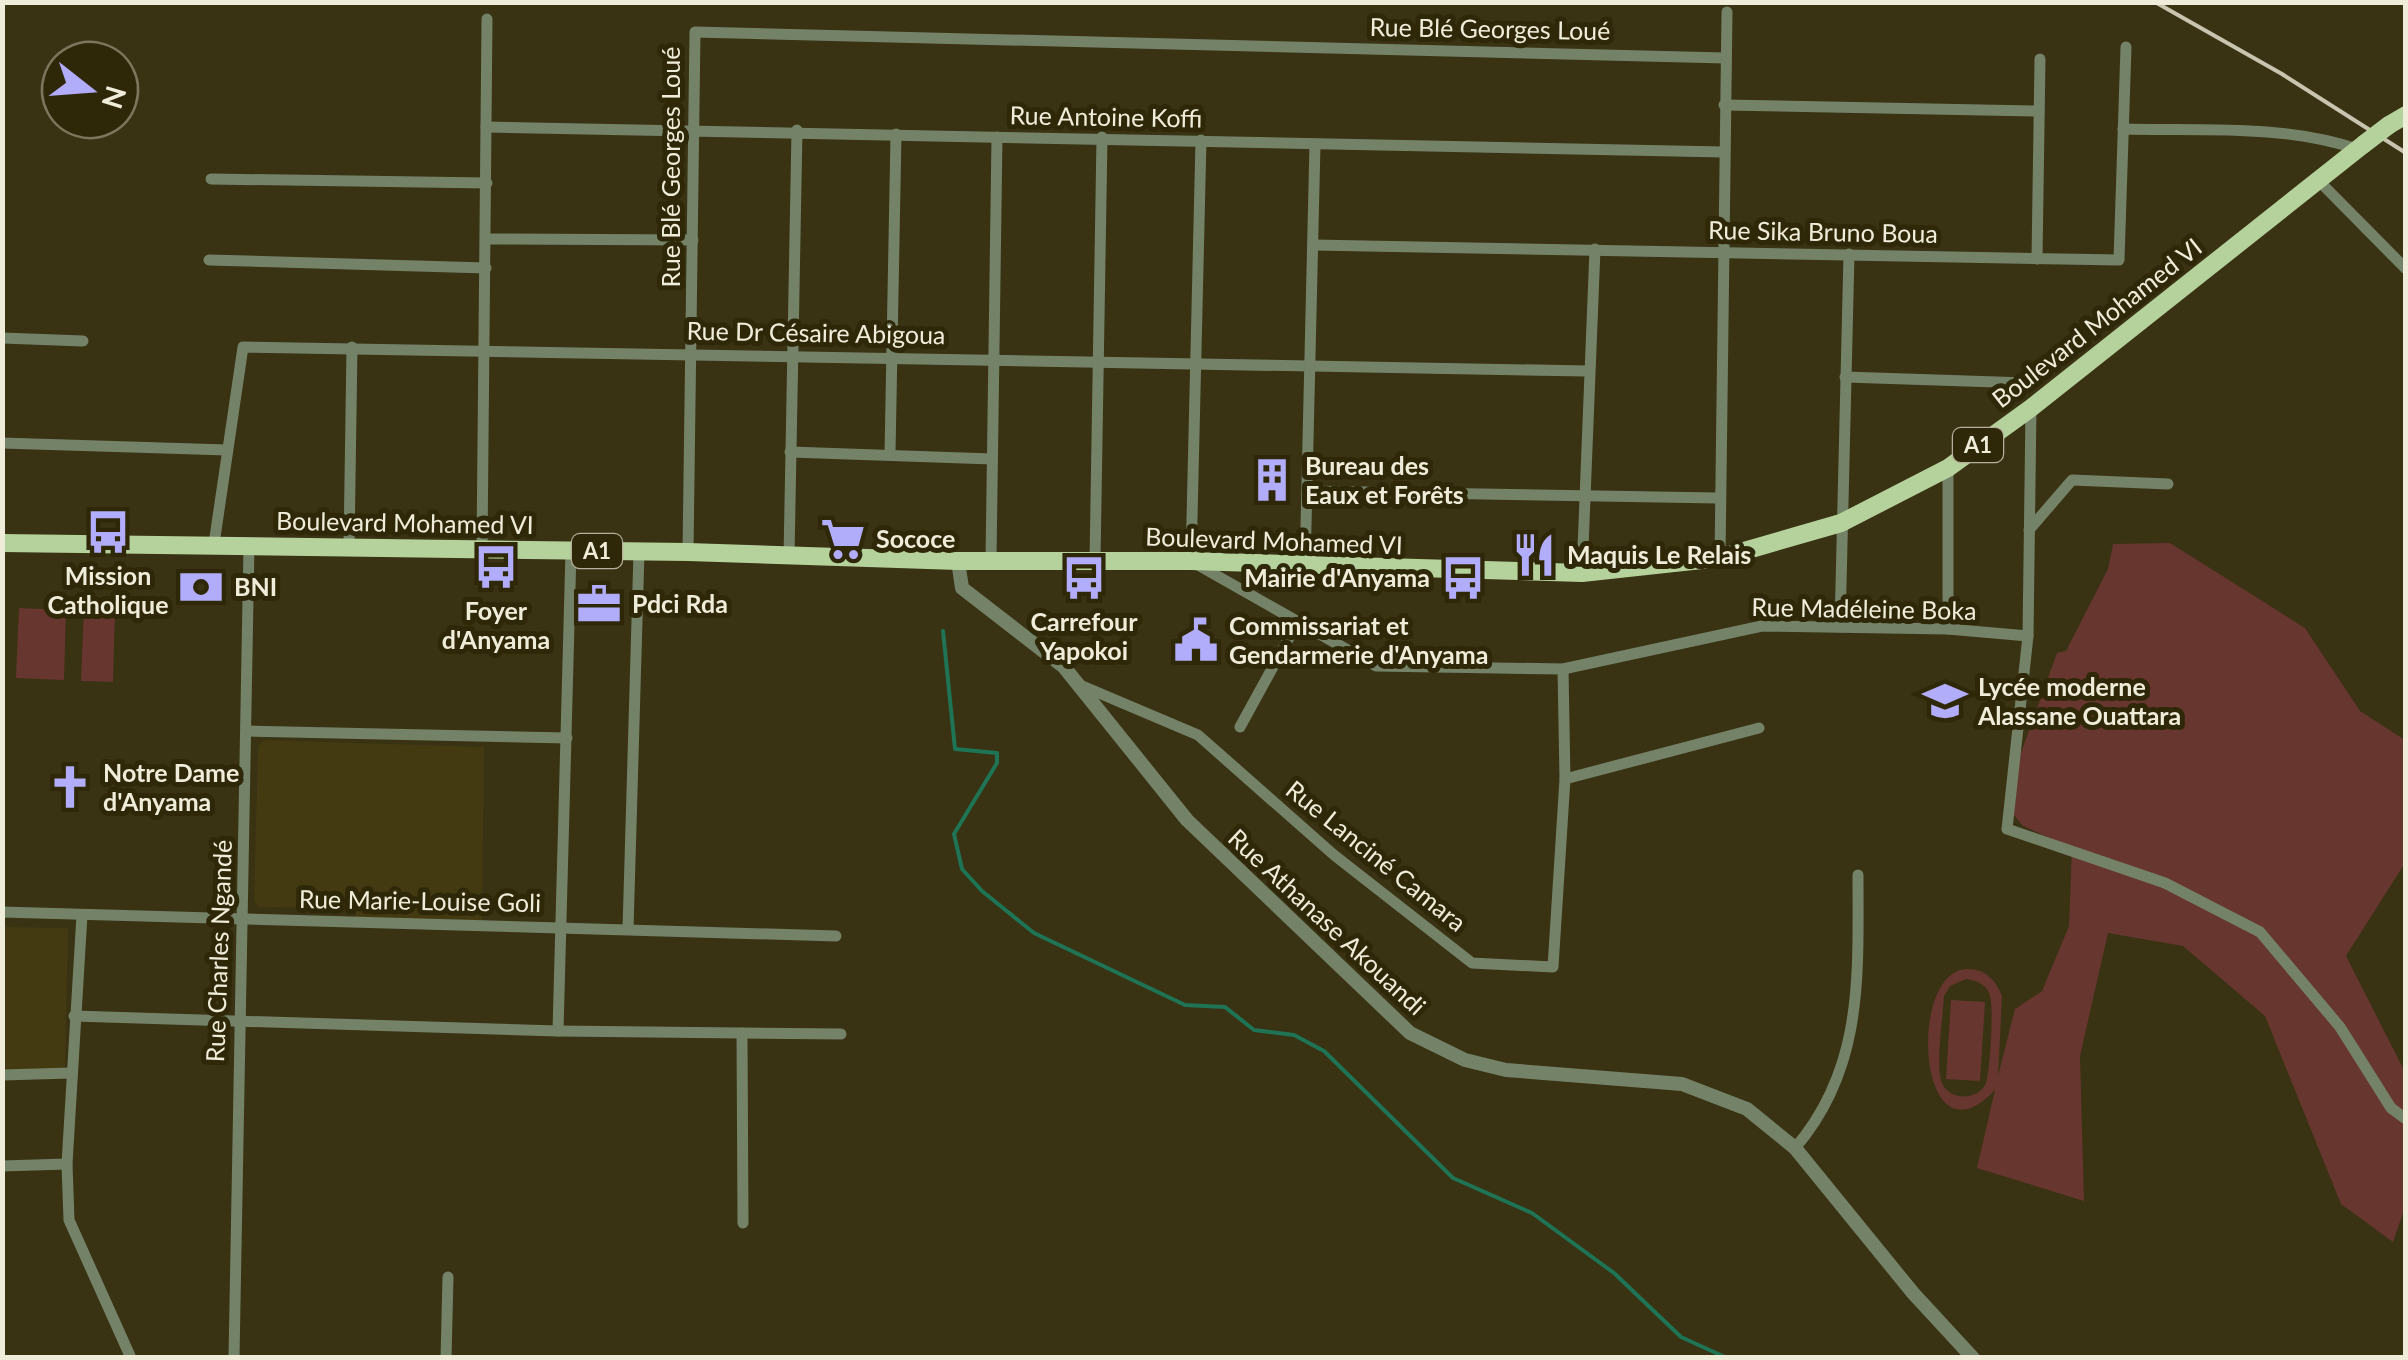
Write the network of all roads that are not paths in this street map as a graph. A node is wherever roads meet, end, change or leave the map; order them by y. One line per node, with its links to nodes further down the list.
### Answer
1 (1726, 12): 4 (street)
2 (487, 18): 9 (street)
3 (2126, 47): 10 (street, Rue Sika Bruno Boua)
4 (1725, 58): 6 (street); 11 (street, Rue Blé Georges Loué)
5 (2040, 59): 7 (street)
6 (1724, 105): 7 (street); 19 (street)
7 (2039, 110): 29 (street)
8 (2406, 116): 18 (main road, Boulevard Mohamed VI / A1, bridge)
9 (486, 127): 11 (street, Rue Antoine Koffi); 21 (street)
10 (2123, 129): 18 (street); 29 (street, Rue Sika Bruno Boua)
11 (695, 130): 12 (street, Rue Antoine Koffi); 24 (street, Rue Blé Georges Loué)
12 (798, 130): 13 (street, Rue Antoine Koffi); 38 (street)
13 (896, 134): 14 (street, Rue Antoine Koffi); 39 (street)
14 (997, 137): 15 (street, Rue Antoine Koffi); 40 (street)
15 (1102, 137): 16 (street, Rue Antoine Koffi); 41 (street)
16 (1201, 140): 17 (street, Rue Antoine Koffi); 42 (street)
17 (1316, 144): 19 (street, Rue Antoine Koffi); 25 (street)
18 (2361, 147): 22 (main road, Boulevard Mohamed VI / A1)
19 (1724, 152): 27 (street)
20 (211, 179): 21 (street)
21 (487, 183): 23 (street)
22 (2321, 183): 32 (street); 47 (main road, Boulevard Mohamed VI / A1)
23 (487, 238): 24 (street); 31 (street)
24 (694, 240): 37 (street, Rue Blé Georges Loué)
25 (1313, 246): 26 (street, Rue Sika Bruno Boua); 43 (street)
26 (1595, 249): 27 (street, Rue Sika Bruno Boua); 44 (street)
27 (1723, 254): 28 (street, Rue Sika Bruno Boua); 57 (street)
28 (1849, 254): 29 (street, Rue Sika Bruno Boua); 45 (street)
29 (2037, 259)
30 (210, 260): 31 (street)
31 (486, 268): 36 (street)
32 (2406, 269)
33 (2, 338): 34 (street)
34 (83, 341)
35 (352, 347): 36 (street, Rue Dr Césaire Abigoua); 49 (street, Rue Dr Césaire Abigoua); 63 (street)
36 (482, 349): 37 (street, Rue Dr Césaire Abigoua); 64 (street)
37 (693, 353): 38 (street, Rue Dr Césaire Abigoua); 67 (street, Rue Blé Georges Loué)
38 (793, 357): 39 (street, Rue Dr Césaire Abigoua); 50 (street)
39 (892, 357): 40 (street, Rue Dr Césaire Abigoua); 51 (street)
40 (994, 360): 41 (street, Rue Dr Césaire Abigoua); 52 (street)
41 (1100, 361): 42 (street, Rue Dr Césaire Abigoua); 71 (street)
42 (1194, 362): 43 (street, Rue Dr Césaire Abigoua); 72 (street)
43 (1310, 365): 44 (street, Rue Dr Césaire Abigoua); 55 (street)
44 (1587, 371): 56 (street)
45 (1846, 377): 46 (street); 58 (street)
46 (2028, 383)
47 (2030, 408): 53 (main road, Boulevard Mohamed VI / A1); 59 (street)
48 (2, 443): 49 (street)
49 (227, 450): 61 (street, Rue Dr Césaire Abigoua)
50 (790, 452): 51 (street); 68 (street)
51 (890, 454): 52 (street)
52 (992, 459): 70 (street)
53 (1948, 468): 58 (main road, Boulevard Mohamed VI / A1); 78 (street)
54 (2168, 484): 59 (street)
55 (1308, 490): 56 (street); 74 (street)
56 (1584, 497): 57 (street); 75 (street)
57 (1717, 498): 69 (street)
58 (1841, 523): 69 (main road, Boulevard Mohamed VI / A1); 77 (street)
59 (2029, 530): 79 (street)
60 (2, 543): 61 (main road, Boulevard Mohamed VI / A1)
61 (214, 544): 62 (main road, Boulevard Mohamed VI / A1)
62 (249, 545): 63 (main road, Boulevard Mohamed VI / A1); 84 (street, Rue Charles Ngandé)
63 (349, 547): 64 (main road, Boulevard Mohamed VI / A1)
64 (482, 548): 65 (main road, Boulevard Mohamed VI / A1)
65 (570, 550): 66 (main road, Boulevard Mohamed VI / A1); 85 (street)
66 (640, 552): 67 (main road, Boulevard Mohamed VI / A1); 92 (street)
67 (688, 552): 68 (main road, Boulevard Mohamed VI / A1)
68 (789, 557): 73 (main road, Boulevard Mohamed VI / A1)
69 (1720, 558): 75 (main road, Boulevard Mohamed VI / A1)
70 (990, 559): 71 (main road, Boulevard Mohamed VI / A1); 73 (main road, Boulevard Mohamed VI / A1)
71 (1095, 561): 72 (main road, Boulevard Mohamed VI / A1)
72 (1191, 561): 74 (main road, Boulevard Mohamed VI / A1); 76 (street, Rue Madéleine Boka)
73 (958, 562): 81 (street, Rue Athanase Akouandi)
74 (1304, 568): 75 (main road, Boulevard Mohamed VI / A1)
75 (1582, 573)
76 (1296, 623): 80 (street, Rue Madéleine Boka); 82 (street)
77 (1840, 627): 78 (street, Rue Madéleine Boka); 80 (street, Rue Madéleine Boka)
78 (1948, 629): 79 (street, Rue Madéleine Boka)
79 (2028, 636): 101 (street)
80 (1563, 669): 86 (street, Rue Lanciné Camara)
81 (1080, 686): 86 (street, Rue Lanciné Camara); 102 (street, Rue Athanase Akouandi)
82 (1240, 727)
83 (1760, 728): 86 (street)
84 (247, 731): 85 (street); 90 (street, Rue Charles Ngandé)
85 (567, 738): 91 (street)
86 (1565, 779)
87 (1858, 875): 102 (street)
88 (2, 912): 89 (street, Rue Marie-Louise Goli)
89 (82, 915): 90 (street, Rue Marie-Louise Goli); 94 (street)
90 (243, 919): 91 (street, Rue Marie-Louise Goli); 95 (street, Rue Charles Ngandé)
91 (561, 927): 92 (street, Rue Marie-Louise Goli); 96 (street)
92 (628, 929): 93 (street, Rue Marie-Louise Goli)
93 (836, 936)
94 (74, 1016): 95 (street); 99 (street)
95 (239, 1019): 96 (street); 108 (street, Rue Charles Ngandé)
96 (558, 1031): 97 (street)
97 (742, 1033): 98 (street); 105 (street)
98 (842, 1034)
99 (71, 1073): 100 (street); 103 (street)
100 (2, 1074)
101 (2406, 1120)
102 (1795, 1148): 110 (street, Rue Athanase Akouandi)
103 (67, 1164): 104 (street); 107 (street)
104 (2, 1166)
105 (742, 1223)
106 (448, 1277): 109 (street)
107 (130, 1358)
108 (234, 1358)
109 (446, 1358)
110 (1972, 1358)

